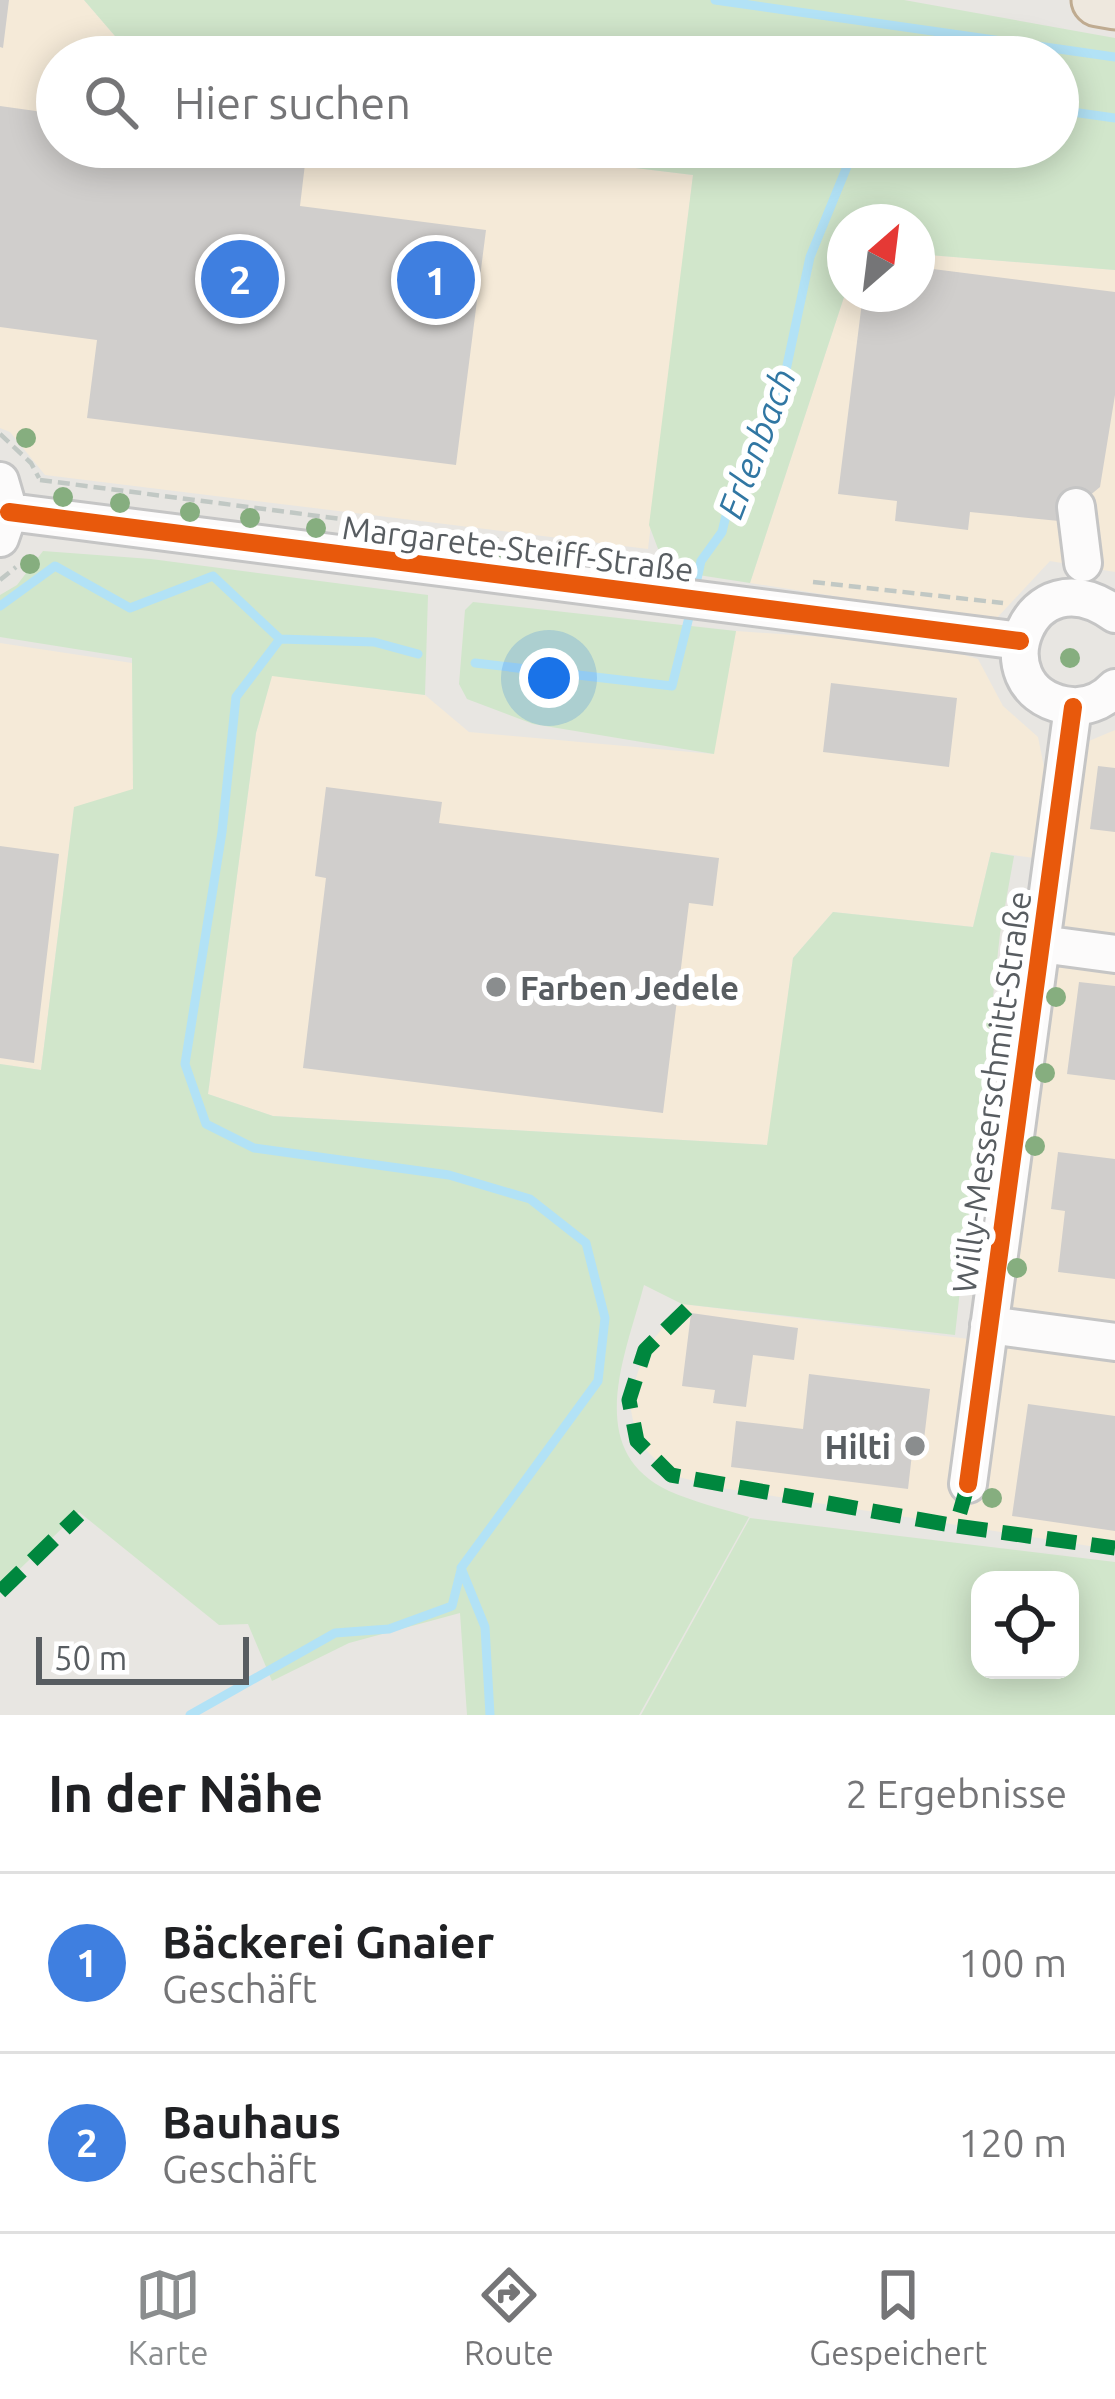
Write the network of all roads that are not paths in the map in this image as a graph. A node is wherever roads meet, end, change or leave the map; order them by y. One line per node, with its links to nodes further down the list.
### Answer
1 (1098, 0): 2 (highway)
2 (1115, 3)
3 (1076, 507): 5 (street)
4 (3, 510): 7 (street, Margarete-Steiff-Straße)
5 (1083, 563)
6 (1115, 614): 7 (street)
7 (1020, 641): 9 (street)
8 (1115, 688): 9 (street)
9 (1073, 707): 10 (street, Willy-Messerschmitt-Straße)
10 (1041, 944): 11 (street, Willy-Messerschmitt-Straße); 12 (street, Willy-Messerschmitt-Straße)
11 (1115, 955)
12 (989, 1325): 13 (street, Willy-Messerschmitt-Straße); 14 (street, Willy-Messerschmitt-Straße)
13 (1115, 1342)
14 (968, 1484)

